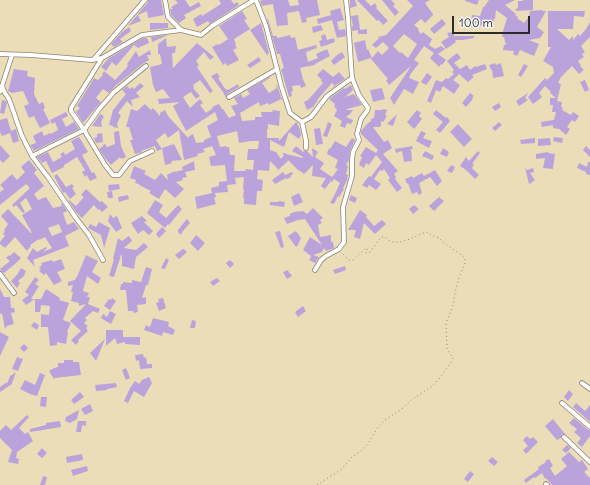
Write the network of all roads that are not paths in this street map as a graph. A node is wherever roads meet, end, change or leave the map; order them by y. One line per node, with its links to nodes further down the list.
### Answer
1 (145, 0): 9 (street)
2 (165, 0): 5 (street)
3 (255, 0): 5 (street); 11 (street)
4 (346, 0): 12 (street)
5 (181, 30): 8 (street)
6 (0, 54): 7 (street)
7 (12, 55): 9 (street); 13 (street)
8 (102, 58): 9 (street); 17 (street)
9 (92, 60)
10 (146, 66): 17 (street)
11 (277, 69): 15 (street); 16 (street)
12 (352, 78): 16 (street); 22 (street)
13 (1, 86): 14 (street); 20 (street)
14 (0, 92)
15 (229, 97)
16 (302, 122): 18 (street)
17 (84, 130): 19 (street); 20 (street)
18 (306, 148)
19 (152, 151)
20 (32, 156): 21 (street)
21 (104, 260)
22 (315, 270)
23 (0, 274): 24 (street)
24 (14, 294)
25 (582, 383): 26 (street)
26 (590, 389)
27 (562, 402): 28 (street)
28 (590, 427)
29 (564, 437): 30 (street)
30 (590, 462)

